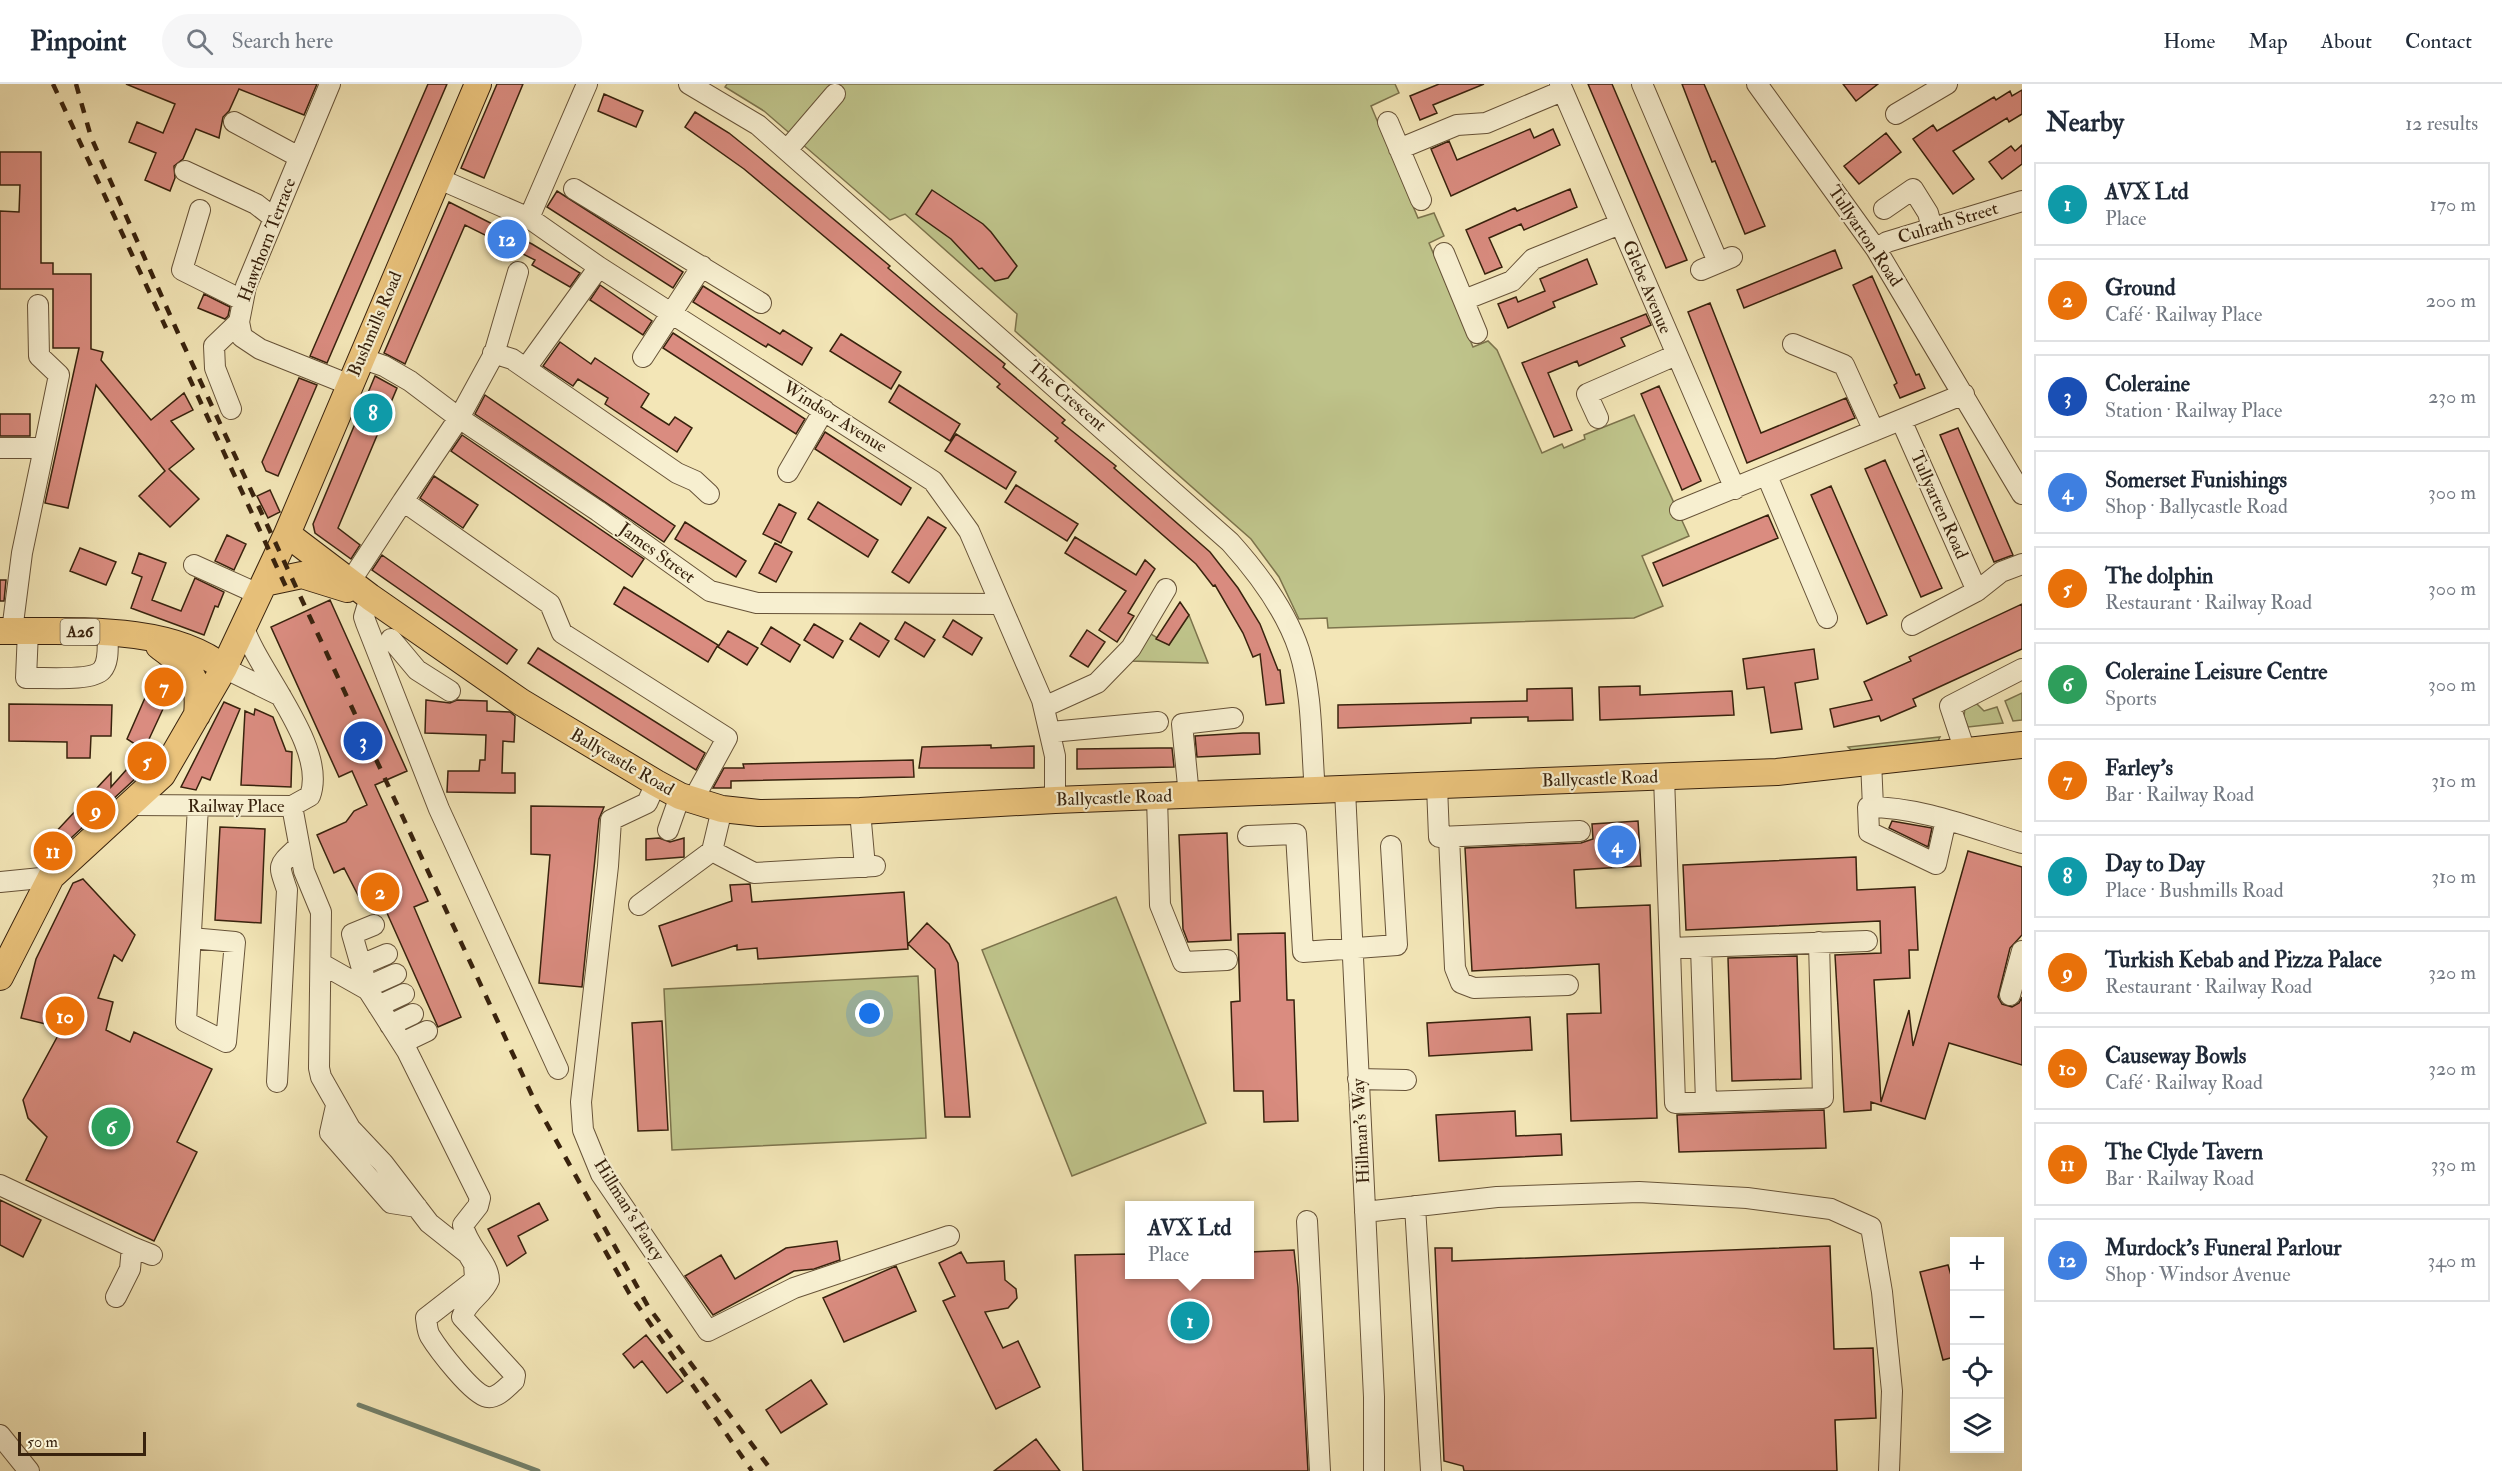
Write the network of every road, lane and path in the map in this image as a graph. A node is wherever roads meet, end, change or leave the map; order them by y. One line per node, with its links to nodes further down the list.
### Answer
1 (330, 84): 15 (street, Hawthorn Terrace)
2 (478, 84): 17 (main road, Bushmills Road)
3 (587, 84): 24 (street)
4 (689, 84): 14 (street, The Crescent)
5 (1642, 84): 29 (street)
6 (1757, 84): 27 (street, Tullyarton Road)
7 (1947, 84): 10 (street)
8 (1561, 88): 13 (street); 25 (street, Glebe Avenue)
9 (835, 94): 14 (street)
10 (1896, 114)
11 (234, 122): 15 (street)
12 (1388, 122): 13 (street)
13 (1399, 149): 19 (street)
14 (786, 150): 96 (street, The Crescent)
15 (299, 157): 23 (street, Hawthorn Terrace)
16 (185, 171): 23 (street)
17 (437, 178): 24 (street, Windsor Avenue); 44 (main road, Bushmills Road)
18 (574, 189): 31 (street)
19 (1421, 200)
20 (2022, 201): 26 (street, Culrath Street)
21 (1884, 209): 26 (street)
22 (200, 210): 33 (street)
23 (274, 218): 33 (street, Hawthorn Terrace)
24 (528, 218): 30 (street, Windsor Avenue)
25 (1620, 224): 34 (street); 42 (street, Glebe Avenue)
26 (1932, 228): 27 (street, Culrath Street)
27 (1876, 249): 47 (street, Tullyarton Road)
28 (1444, 253): 34 (street)
29 (1717, 263)
30 (599, 267): 37 (street, Windsor Avenue); 45 (street)
31 (702, 267): 35 (street); 37 (street)
32 (518, 272): 41 (street)
33 (242, 300): 38 (street, Hawthorn Terrace)
34 (1464, 300): 39 (street)
35 (761, 303)
36 (38, 305): 55 (street)
37 (672, 313): 43 (street); 49 (street, Windsor Avenue)
38 (239, 322): 46 (street, Hawthorn Terrace); 48 (street)
39 (1477, 333)
40 (1793, 344): 53 (street)
41 (493, 353): 45 (street); 50 (street)
42 (1677, 356): 51 (street); 58 (street, Glebe Avenue)
43 (643, 357)
44 (361, 358): 46 (main road, Bushmills Road); 50 (street, James Street)
45 (526, 368): 59 (street)
46 (350, 385): 63 (main road, Bushmills Road)
47 (1964, 394): 52 (street); 60 (street)
48 (231, 410)
49 (824, 410): 56 (street); 70 (street, Windsor Avenue)
50 (459, 418): 61 (street); 70 (street, James Street)
51 (1598, 418)
52 (1901, 420): 53 (street); 69 (street, Tullyarten Road)
53 (1874, 431): 57 (street)
54 (0, 448): 55 (street)
55 (44, 448): 74 (street)
56 (788, 472)
57 (1767, 476): 58 (street); 71 (street)
58 (1735, 489): 62 (street)
59 (709, 494)
60 (2022, 494)
61 (403, 501): 68 (street); 99 (street)
62 (1680, 510)
63 (287, 534): 66 (main road, Bushmills Road); 68 (main road, Ballycastle Road)
64 (2022, 564): 69 (street)
65 (194, 565): 66 (street)
66 (261, 589): 68 (main road); 73 (main road, Bushmills Road)
67 (1166, 589): 84 (street)
68 (360, 590): 78 (main road, Ballycastle Road); 133 (street)
69 (1977, 591): 72 (street)
70 (999, 603): 84 (street, Windsor Avenue)
71 (1827, 618)
72 (1912, 625)
73 (242, 628): 79 (main road, Bushmills Road); 83 (street, Railway Place)
74 (14, 631): 75 (main road, A26); 75 (street)
75 (108, 633): 76 (main road, A26)
76 (146, 637): 79 (main road, A26); 85 (main road)
77 (391, 639): 81 (street)
78 (433, 642): 81 (street); 93 (main road, Ballycastle Road)
79 (214, 660): 83 (street); 85 (main road)
80 (2022, 669): 90 (street)
81 (417, 670): 82 (street)
82 (450, 691)
83 (281, 696): 103 (street, Railway Place)
84 (1044, 707): 88 (street, Windsor Avenue)
85 (197, 718): 101 (main road)
86 (1233, 718): 97 (street)
87 (1158, 722): 88 (street)
88 (1051, 732): 100 (street, Windsor Avenue)
89 (2022, 745): 90 (main road, Ballycastle Road)
90 (1965, 751): 91 (main road, Ballycastle Road)
91 (1871, 761): 92 (main road, Ballycastle Road); 104 (street)
92 (1664, 777): 94 (main road, Ballycastle Road); 123 (street)
93 (656, 783): 99 (main road, Ballycastle Road); 142 (street, Hillman's Fancy)
94 (1437, 786): 95 (main road, Ballycastle Road); 111 (street)
95 (1345, 790): 96 (main road, Ballycastle Road); 124 (street, Hillman's Way)
96 (1315, 792): 97 (main road, Ballycastle Road)
97 (1189, 796): 98 (main road, Ballycastle Road)
98 (1157, 797): 100 (main road, Ballycastle Road); 126 (street)
99 (687, 798): 105 (main road, Ballycastle Road); 108 (street)
100 (1056, 800): 106 (main road, Ballycastle Road)
101 (131, 805): 102 (street, Railway Place); 116 (main road)
102 (198, 806): 103 (street, Railway Place); 119 (street)
103 (292, 806): 114 (street)
104 (1873, 807): 107 (street); 107 (street)
105 (722, 809): 106 (main road, Ballycastle Road); 115 (street)
106 (860, 811): 115 (street)
107 (1946, 820): 112 (street)
108 (668, 830)
109 (1580, 831): 111 (street)
110 (1248, 836): 124 (street)
111 (1449, 837): 130 (street)
112 (2022, 843)
113 (1391, 846): 124 (street)
114 (298, 847): 127 (street); 136 (street)
115 (712, 851): 118 (street)
116 (51, 877): 117 (street); 128 (main road)
117 (0, 882)
118 (639, 905)
119 (191, 938): 119 (street)
120 (1867, 940): 121 (street)
121 (1819, 942): 122 (street); 137 (street)
122 (1701, 947): 123 (street); 137 (street)
123 (1670, 948): 137 (street)
124 (1352, 949): 134 (street, Hillman's Way)
125 (2022, 951): 132 (street)
126 (1227, 960)
127 (321, 964): 131 (street); 131 (street)
128 (0, 977)
129 (398, 979): 131 (street); 131 (street); 131 (street); 131 (street)
130 (1568, 986)
131 (375, 995)
132 (2010, 995)
133 (558, 1069)
134 (1358, 1079): 135 (street); 140 (street, Hillman's Way)
135 (1406, 1080)
136 (277, 1082)
137 (1706, 1102)
138 (0, 1185): 143 (street)
139 (1415, 1206): 140 (street); 150 (street); 151 (street)
140 (1365, 1212): 149 (street, Hillman's Way)
141 (1308, 1221): 148 (street)
142 (950, 1236)
143 (132, 1247): 144 (street); 145 (street)
144 (152, 1255)
145 (116, 1297)
146 (0, 1435): 147 (street)
147 (28, 1471)
148 (1320, 1471)
149 (1374, 1471)
150 (1431, 1471)
151 (1889, 1471)

